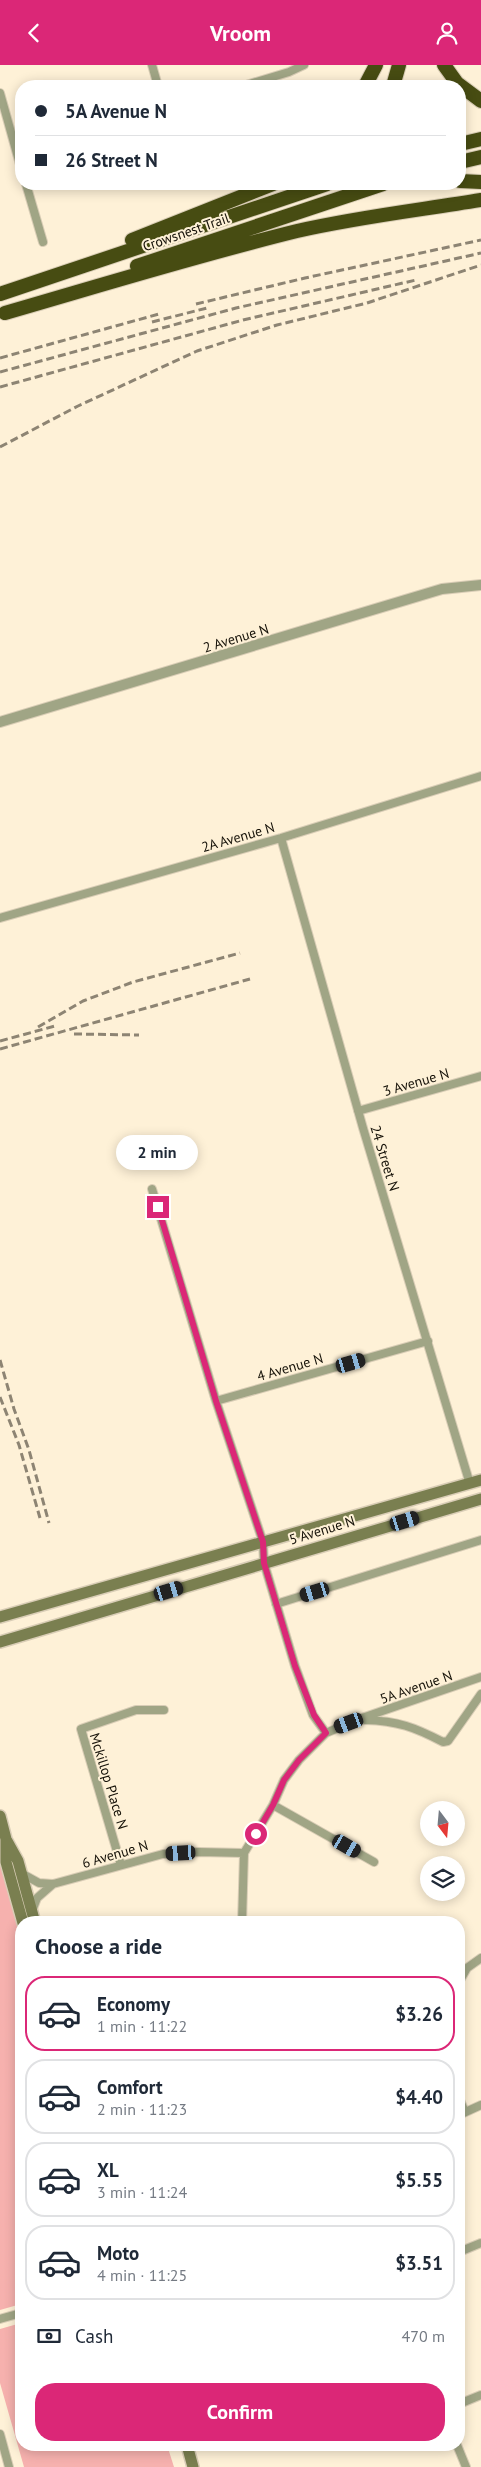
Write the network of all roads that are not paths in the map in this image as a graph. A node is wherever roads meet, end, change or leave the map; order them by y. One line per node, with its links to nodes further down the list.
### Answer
1 (152, 65): 6 (street)
2 (304, 65): 7 (street)
3 (376, 65): 8 (highway)
4 (399, 65): 9 (highway)
5 (444, 65): 10 (highway)
6 (156, 80)
7 (264, 80)
8 (368, 80)
9 (395, 80)
10 (454, 80)
11 (466, 90): 13 (highway)
12 (0, 93): 16 (street)
13 (481, 101)
14 (481, 139): 15 (highway)
15 (466, 143)
16 (15, 147)
17 (466, 181): 18 (highway)
18 (481, 182)
19 (28, 190): 24 (street)
20 (258, 190): 25 (highway)
21 (309, 190): 25 (highway, Crowsnest Trail)
22 (365, 190): 26 (highway, Crowsnest Trail)
23 (481, 200): 26 (highway)
24 (43, 243)
25 (0, 294)
26 (2, 314)
27 (481, 585): 28 (street, 2 Avenue N)
28 (0, 722)
29 (481, 776): 30 (street, 2A Avenue N)
30 (281, 838): 31 (street, 2A Avenue N); 33 (street, 24 Street N)
31 (0, 917)
32 (481, 1076): 33 (street, 3 Avenue N)
33 (358, 1111): 35 (street, 24 Street N)
34 (152, 1189): 36 (street)
35 (428, 1341): 36 (street, 4 Avenue N); 37 (street, 24 Street N)
36 (216, 1401): 40 (street)
37 (476, 1482): 40 (main road, 5 Avenue N)
38 (481, 1499): 41 (main road, 5 Avenue N)
39 (481, 1540): 42 (street)
40 (263, 1542): 41 (street); 43 (main road, 5 Avenue N)
41 (264, 1563): 42 (street); 44 (main road, 5 Avenue N)
42 (276, 1604): 51 (street)
43 (0, 1617)
44 (17, 1637): 45 (main road, 5 Avenue N); 46 (main road)
45 (0, 1642)
46 (0, 1647)
47 (481, 1677): 50 (street, 5A Avenue N)
48 (481, 1694): 50 (street, 5A Avenue N)
49 (164, 1710): 57 (street, Mckillop Place N)
50 (359, 1719): 51 (street, 5A Avenue N)
51 (326, 1733): 52 (street, 5A Avenue N)
52 (273, 1805): 55 (street, 5A Avenue N); 56 (street)
53 (0, 1816): 54 (main road)
54 (6, 1839): 58 (main road); 60 (main road)
55 (244, 1853): 57 (street, 6 Avenue N); 63 (street)
56 (374, 1862)
57 (121, 1865): 59 (street, 6 Avenue N)
58 (21, 1873): 59 (street); 61 (main road)
59 (53, 1884): 62 (street)
60 (21, 1916)
61 (34, 1916)
62 (34, 1916)
63 (242, 1916)
64 (481, 1958): 65 (street)
65 (465, 1972)
66 (481, 2105): 67 (street)
67 (465, 2112)
68 (481, 2243): 69 (street)
69 (465, 2250)
70 (15, 2315): 71 (street)
71 (0, 2319)
72 (481, 2395): 73 (street)
73 (465, 2402)
74 (0, 2435): 77 (street)
75 (189, 2451): 78 (main road)
76 (459, 2451): 79 (street)
77 (9, 2467)
78 (193, 2467)
79 (466, 2467)

